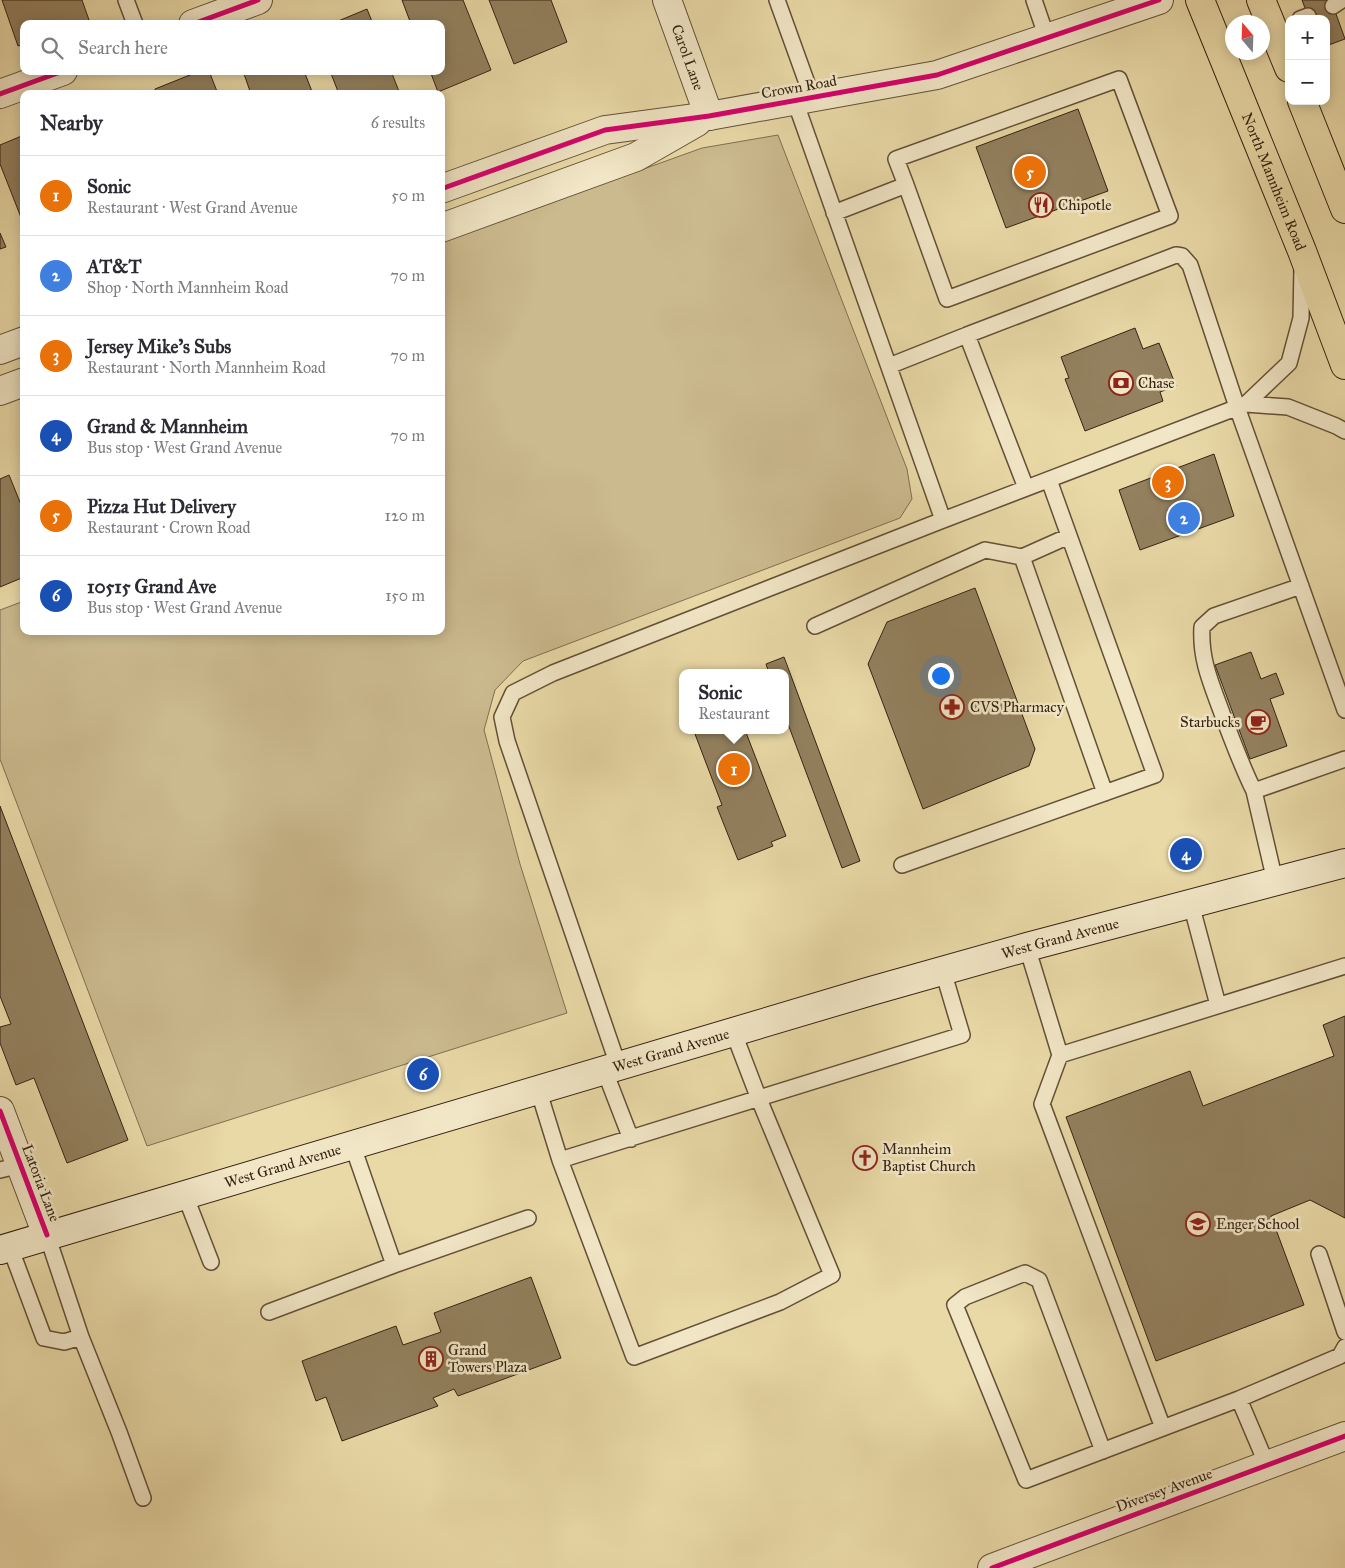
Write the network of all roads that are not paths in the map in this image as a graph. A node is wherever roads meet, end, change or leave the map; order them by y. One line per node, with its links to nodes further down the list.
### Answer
1 (126, 0): 9 (lane)
2 (258, 0): 10 (street)
3 (667, 0): 18 (street, Carol Lane)
4 (777, 0): 16 (lane)
5 (1034, 0): 12 (lane)
6 (1159, 0): 12 (street, Crown Road)
7 (1200, 0): 24 (main road, North Mannheim Road)
8 (1262, 0): 11 (main road)
9 (133, 20)
10 (204, 20)
11 (1281, 25): 13 (main road)
12 (1047, 38): 16 (street, Crown Road)
13 (1288, 60)
14 (52, 75): 15 (street)
15 (0, 94)
16 (803, 99): 18 (street, Crown Road); 22 (lane)
17 (1304, 105): 21 (main road)
18 (709, 116): 20 (street, Crown Road); 23 (street, Crown Road)
19 (906, 184): 19 (lane); 22 (lane)
20 (445, 188)
21 (1345, 209)
22 (834, 213): 29 (lane)
23 (445, 227)
24 (1302, 251): 28 (main road, North Mannheim Road); 32 (lane)
25 (968, 335): 29 (lane); 32 (lane); 35 (lane)
26 (20, 342): 27 (street)
27 (0, 350)
28 (1345, 365)
29 (888, 366): 36 (lane)
30 (20, 384): 31 (street)
31 (0, 391)
32 (1242, 406): 33 (lane); 34 (lane); 39 (lane)
33 (1345, 431)
34 (1049, 480): 35 (lane); 37 (lane)
35 (1026, 488): 36 (lane)
36 (943, 520): 55 (lane)
37 (1069, 536): 38 (lane); 44 (lane)
38 (1022, 557): 40 (lane); 44 (lane)
39 (1301, 586): 41 (lane); 43 (lane)
40 (816, 626)
41 (1345, 710)
42 (1345, 759): 43 (lane)
43 (1254, 791): 47 (lane)
44 (1105, 793): 46 (lane)
45 (1345, 863): 47 (street, West Grand Avenue)
46 (902, 865)
47 (1275, 881): 48 (street, West Grand Avenue)
48 (1191, 904): 49 (street, West Grand Avenue); 52 (lane)
49 (1027, 947): 51 (street, West Grand Avenue); 54 (lane)
50 (1345, 966): 52 (lane)
51 (943, 971): 53 (street, West Grand Avenue); 57 (lane)
52 (1218, 1005): 54 (lane)
53 (734, 1031): 55 (street, West Grand Avenue); 57 (lane)
54 (1060, 1055): 75 (lane)
55 (611, 1067): 56 (street, West Grand Avenue); 59 (lane)
56 (538, 1089): 60 (street, West Grand Avenue); 61 (lane)
57 (759, 1099): 59 (lane); 61 (lane)
58 (0, 1111): 62 (street, Latoria Lane)
59 (631, 1139): 61 (lane)
60 (352, 1144): 63 (street, West Grand Avenue); 69 (lane)
61 (560, 1160)
62 (10, 1168): 65 (street, Latoria Lane)
63 (185, 1195): 65 (street, West Grand Avenue); 68 (lane)
64 (528, 1218): 69 (lane)
65 (47, 1235): 66 (street, West Grand Avenue); 72 (lane)
66 (5, 1248): 72 (lane)
67 (1319, 1254): 71 (lane)
68 (211, 1262)
69 (394, 1264): 70 (lane)
70 (269, 1312)
71 (1345, 1332)
72 (81, 1337): 79 (lane)
73 (1345, 1347): 74 (lane)
74 (1240, 1399): 75 (lane); 78 (lane)
75 (1163, 1428): 77 (lane)
76 (1345, 1436): 78 (street, Diversey Avenue)
77 (1104, 1451): 77 (lane)
78 (1267, 1465): 80 (street, Diversey Avenue)
79 (143, 1498)
80 (992, 1568)

